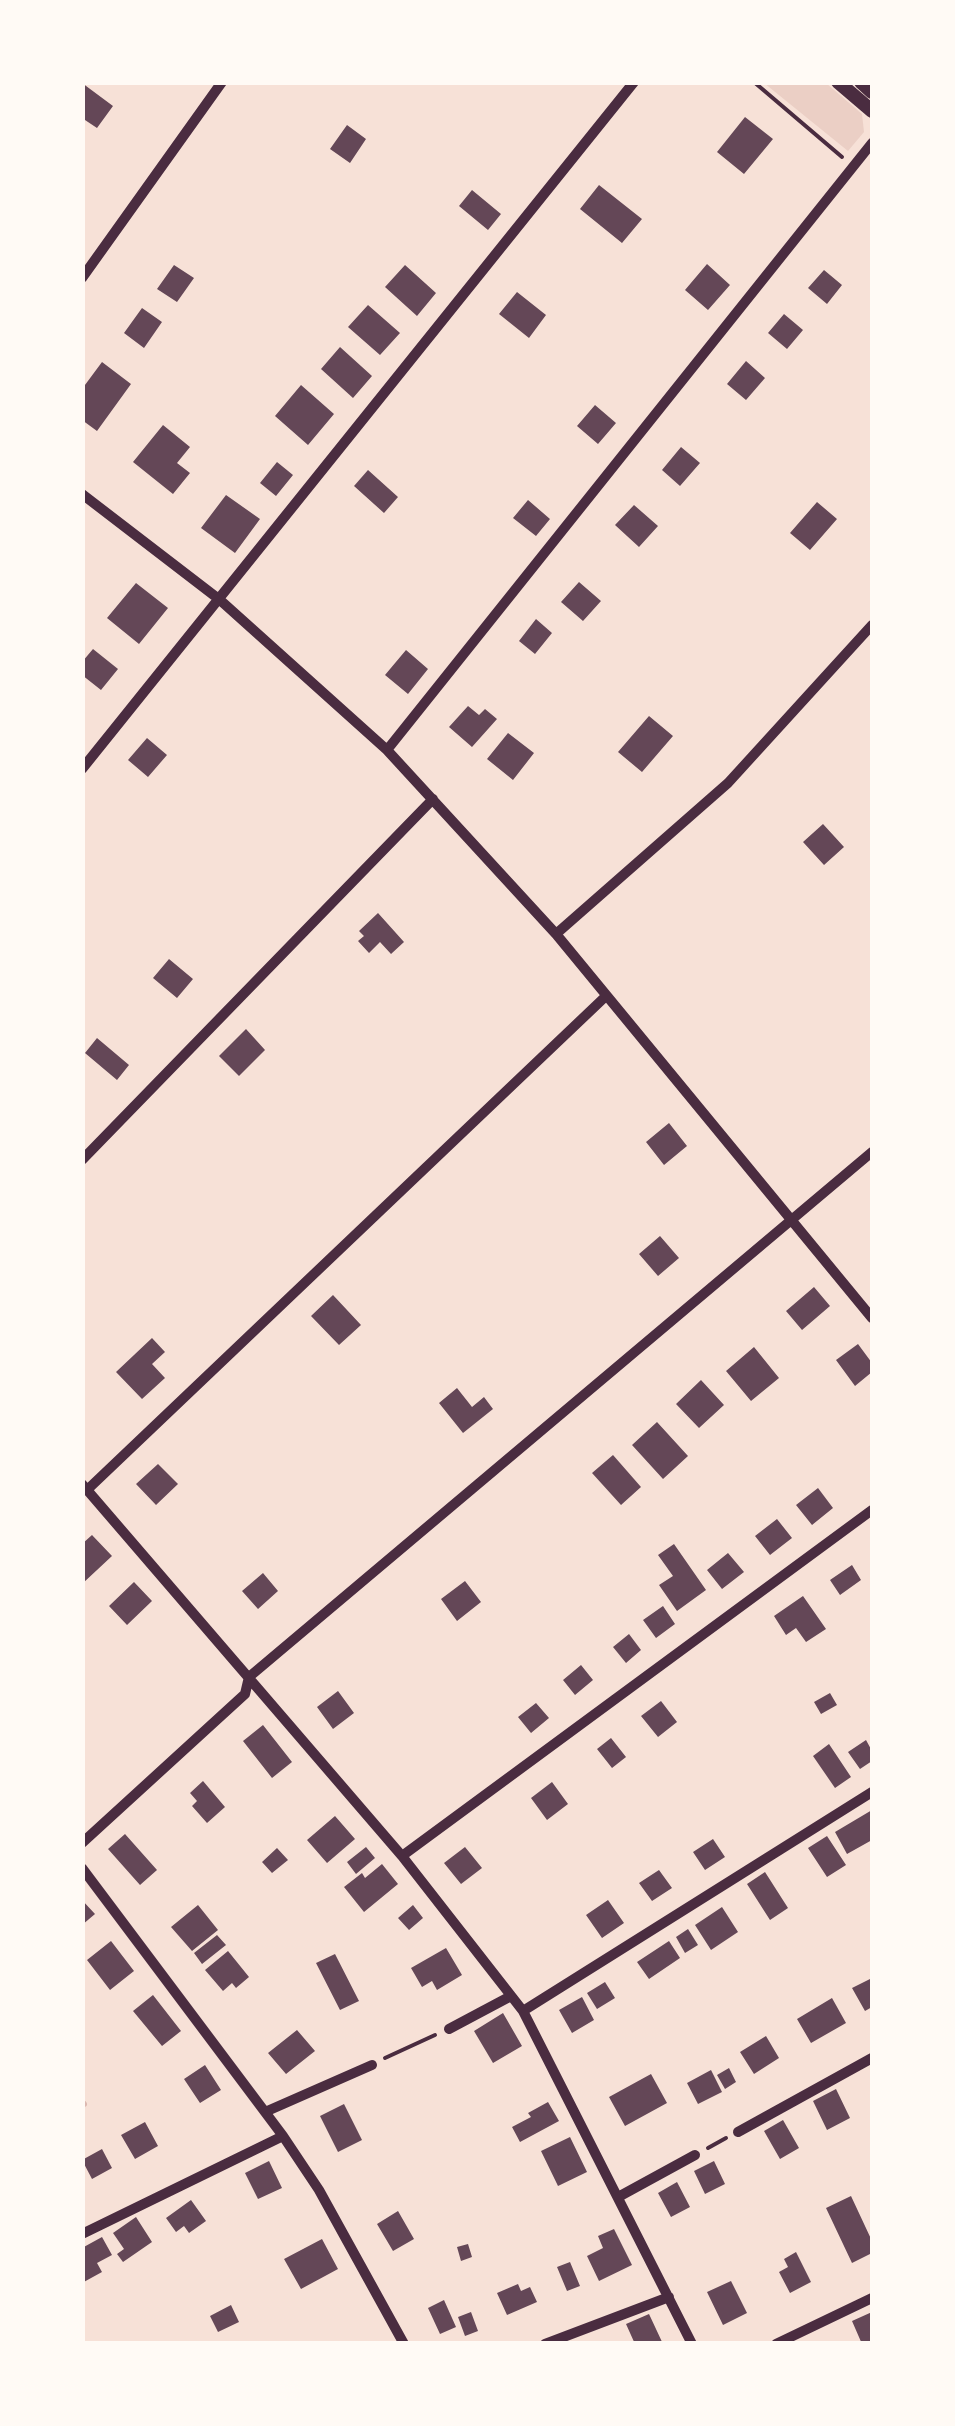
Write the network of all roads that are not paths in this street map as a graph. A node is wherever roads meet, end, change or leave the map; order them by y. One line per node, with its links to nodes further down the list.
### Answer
1 (222, 82): 8 (street)
2 (634, 82): 10 (street)
3 (838, 82): 6 (street)
4 (861, 82): 5 (street)
5 (872, 92)
6 (872, 111)
7 (872, 143): 12 (street)
8 (82, 278)
9 (82, 494): 10 (street)
10 (220, 600): 12 (street); 13 (street)
11 (872, 625): 15 (street)
12 (387, 750): 14 (street)
13 (82, 769)
14 (433, 799): 15 (street); 18 (street)
15 (556, 934): 16 (street)
16 (606, 996): 19 (street); 21 (street)
17 (872, 1152): 19 (street)
18 (82, 1160)
19 (792, 1217): 20 (street); 23 (street)
20 (872, 1318)
21 (85, 1487): 23 (street)
22 (872, 1510): 26 (street)
23 (249, 1677): 25 (street); 26 (street)
24 (872, 1792): 29 (street)
25 (82, 1843)
26 (402, 1856): 28 (street)
27 (82, 1868): 33 (street)
28 (511, 1996): 29 (street); 30 (street)
29 (523, 2011): 37 (street)
30 (449, 2029)
31 (872, 2058): 34 (street)
32 (372, 2064): 33 (street)
33 (266, 2112): 35 (street)
34 (738, 2132)
35 (284, 2136): 38 (street); 41 (street)
36 (695, 2155): 37 (street)
37 (620, 2196): 39 (street)
38 (82, 2234)
39 (669, 2297): 42 (street); 43 (street)
40 (872, 2298): 44 (street)
41 (404, 2344)
42 (545, 2344)
43 (692, 2344)
44 (776, 2344)

